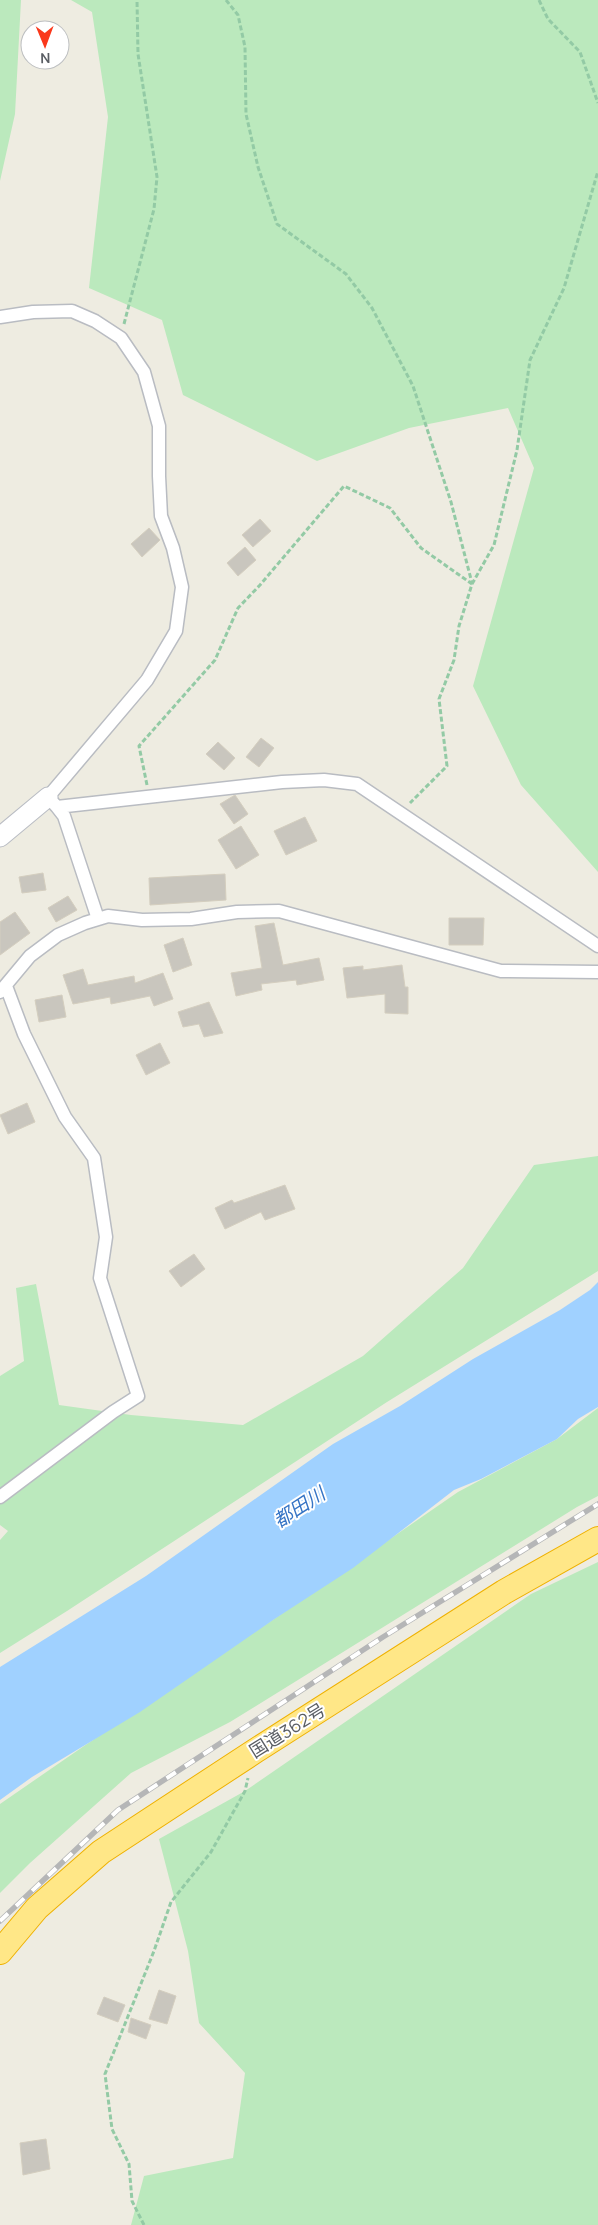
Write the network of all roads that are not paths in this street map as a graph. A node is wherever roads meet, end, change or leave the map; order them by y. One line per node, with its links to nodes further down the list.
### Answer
1 (0, 317): 2 (street)
2 (53, 802): 3 (street); 4 (street); 5 (street)
3 (0, 837)
4 (98, 919): 6 (street); 7 (street)
5 (598, 946)
6 (598, 972)
7 (3, 989): 8 (street)
8 (0, 1497)
9 (598, 1539): 10 (highway, 国道362号)
10 (0, 1952)

